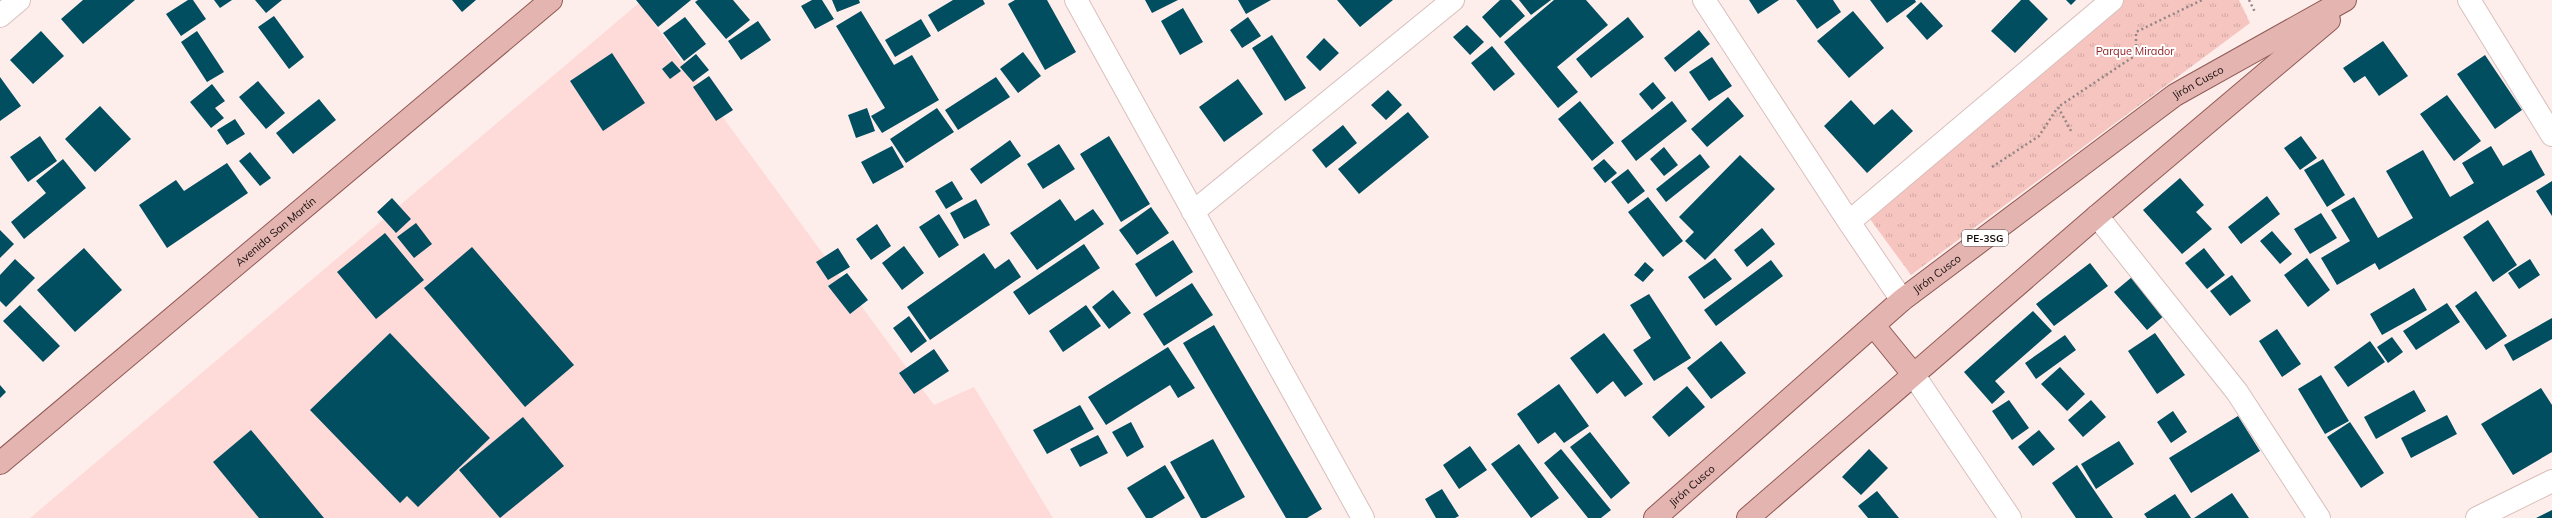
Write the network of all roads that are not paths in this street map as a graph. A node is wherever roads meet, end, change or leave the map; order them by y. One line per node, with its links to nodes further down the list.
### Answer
1 (19, 0): 10 (street)
2 (551, 0): 18 (main road, Avenida San Martín)
3 (1076, 0): 12 (street)
4 (1454, 0): 12 (street)
5 (1704, 0): 14 (street)
6 (2112, 0): 14 (street)
7 (2345, 0): 15 (main road, Jirón Cusco / PE-3SG)
8 (2352, 0): 13 (main road)
9 (2469, 0): 11 (street)
10 (0, 16)
11 (2552, 135)
12 (1193, 212): 20 (street)
13 (2097, 216): 17 (main road); 24 (street)
14 (1849, 222): 15 (street)
15 (1902, 300): 16 (main road, Jirón Cusco / PE-3SG)
16 (1874, 326): 17 (main road); 21 (main road, Jirón Cusco / PE-3SG)
17 (1913, 374): 22 (main road); 23 (street)
18 (0, 463)
19 (2552, 481): 25 (street)
20 (1363, 518)
21 (1655, 518)
22 (1748, 518)
23 (2010, 518)
24 (2319, 518)
25 (2478, 518)

